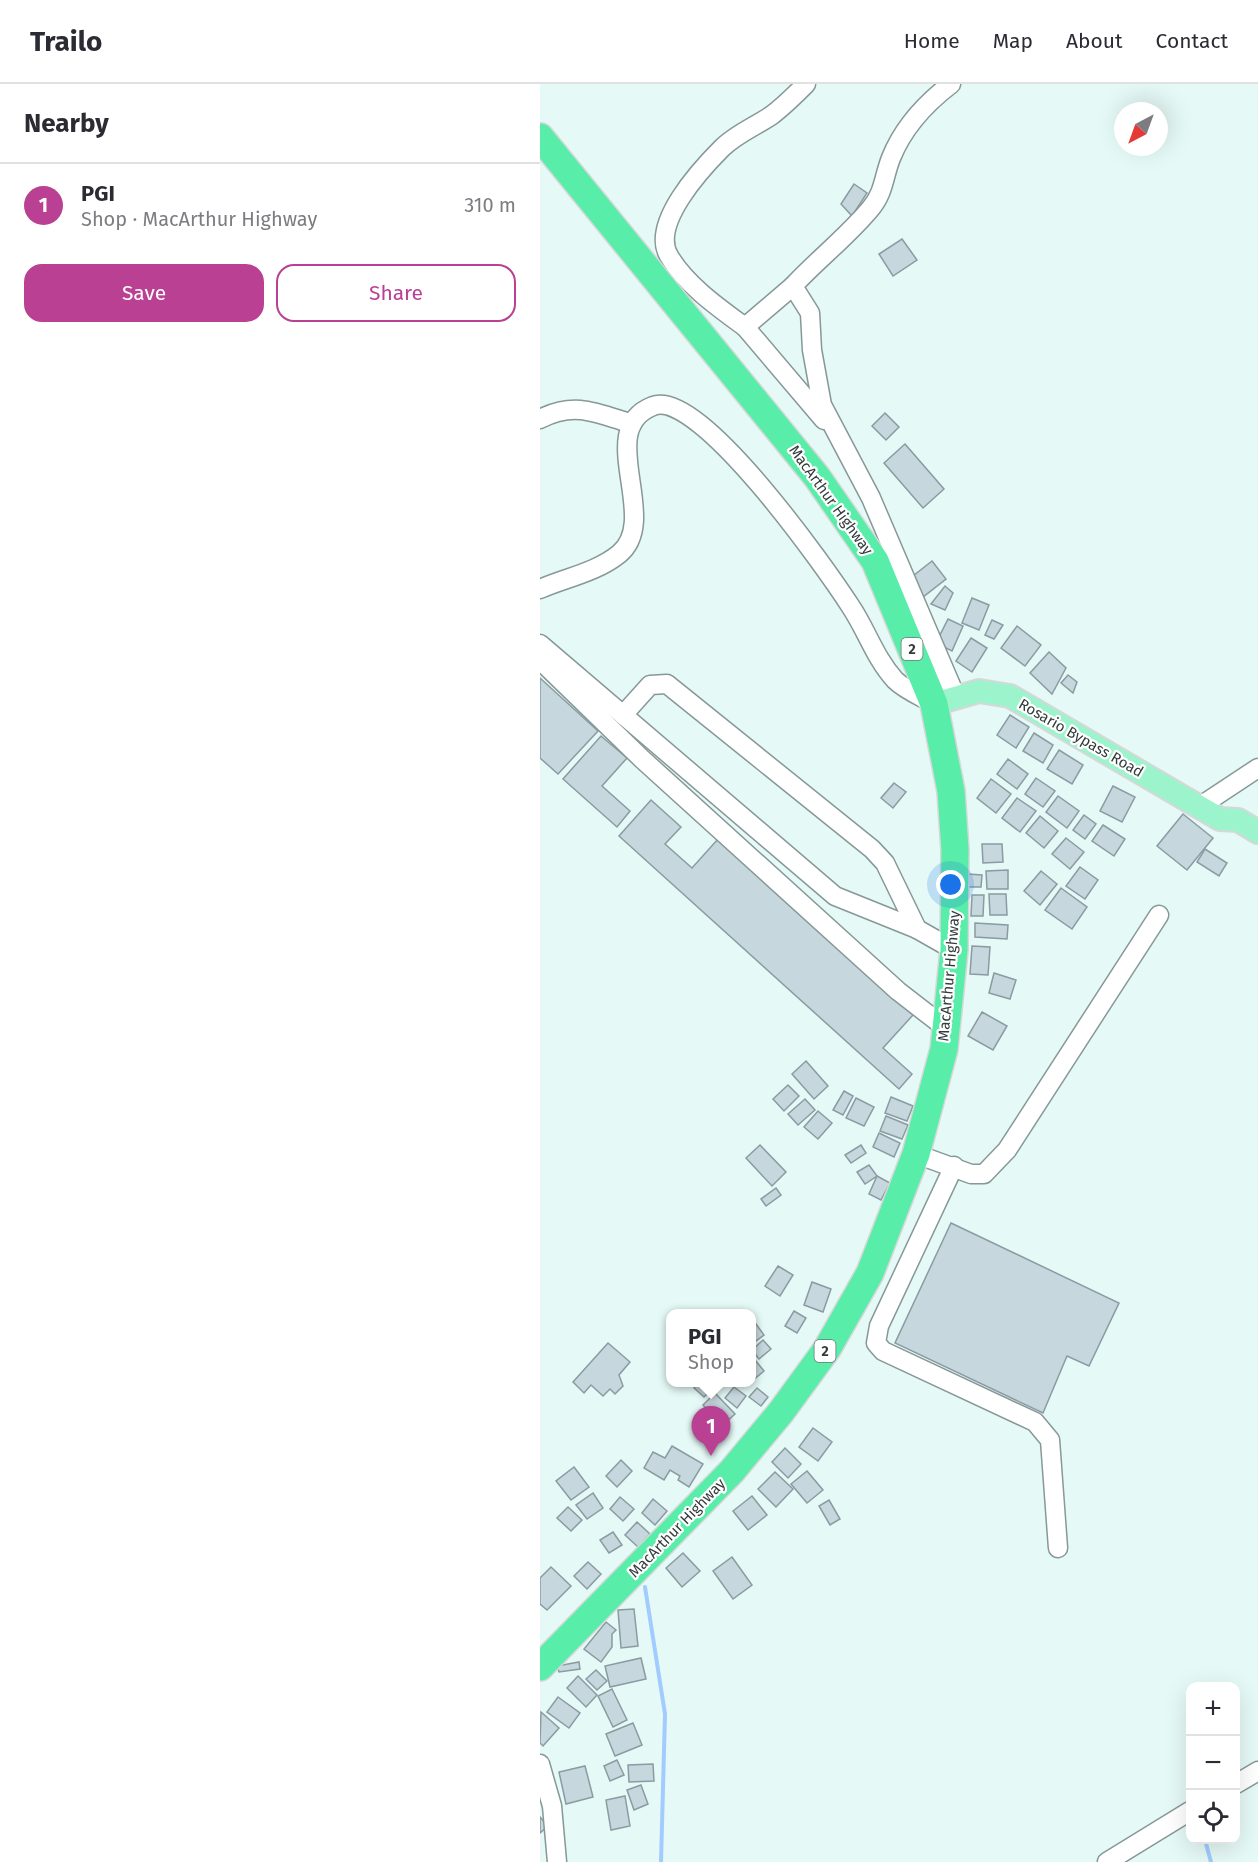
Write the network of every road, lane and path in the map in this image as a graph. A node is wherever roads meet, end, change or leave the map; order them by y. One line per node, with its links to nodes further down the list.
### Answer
1 (806, 84): 5 (street)
2 (951, 84): 4 (street)
3 (540, 137): 12 (highway, MacArthur Highway / 2)
4 (793, 286): 5 (street); 8 (street)
5 (745, 327): 8 (street)
6 (540, 419): 7 (street)
7 (632, 424): 9 (street); 12 (street)
8 (835, 432): 12 (street)
9 (540, 589)
10 (540, 644): 13 (street)
11 (540, 660): 22 (street)
12 (945, 701): 15 (main road, Rosario Bypass Road); 21 (highway, MacArthur Highway / 2)
13 (623, 715): 20 (street); 20 (street)
14 (1258, 768): 15 (street)
15 (1199, 807): 16 (main road, Rosario Bypass Road)
16 (1220, 819): 17 (main road, Rosario Bypass Road); 18 (main road, Rosario Bypass Road)
17 (1258, 832)
18 (1258, 848)
19 (1159, 915): 24 (street)
20 (917, 928): 21 (street)
21 (954, 950): 22 (highway, MacArthur Highway / 2)
22 (947, 1029): 23 (highway, MacArthur Highway / 2)
23 (916, 1154): 24 (street); 26 (highway, MacArthur Highway / 2)
24 (954, 1166): 25 (street)
25 (1058, 1548)
26 (540, 1667)
27 (540, 1764): 31 (street)
28 (1258, 1770): 29 (street)
29 (1240, 1781)
30 (1186, 1814): 32 (street)
31 (557, 1862)
32 (1107, 1862)

